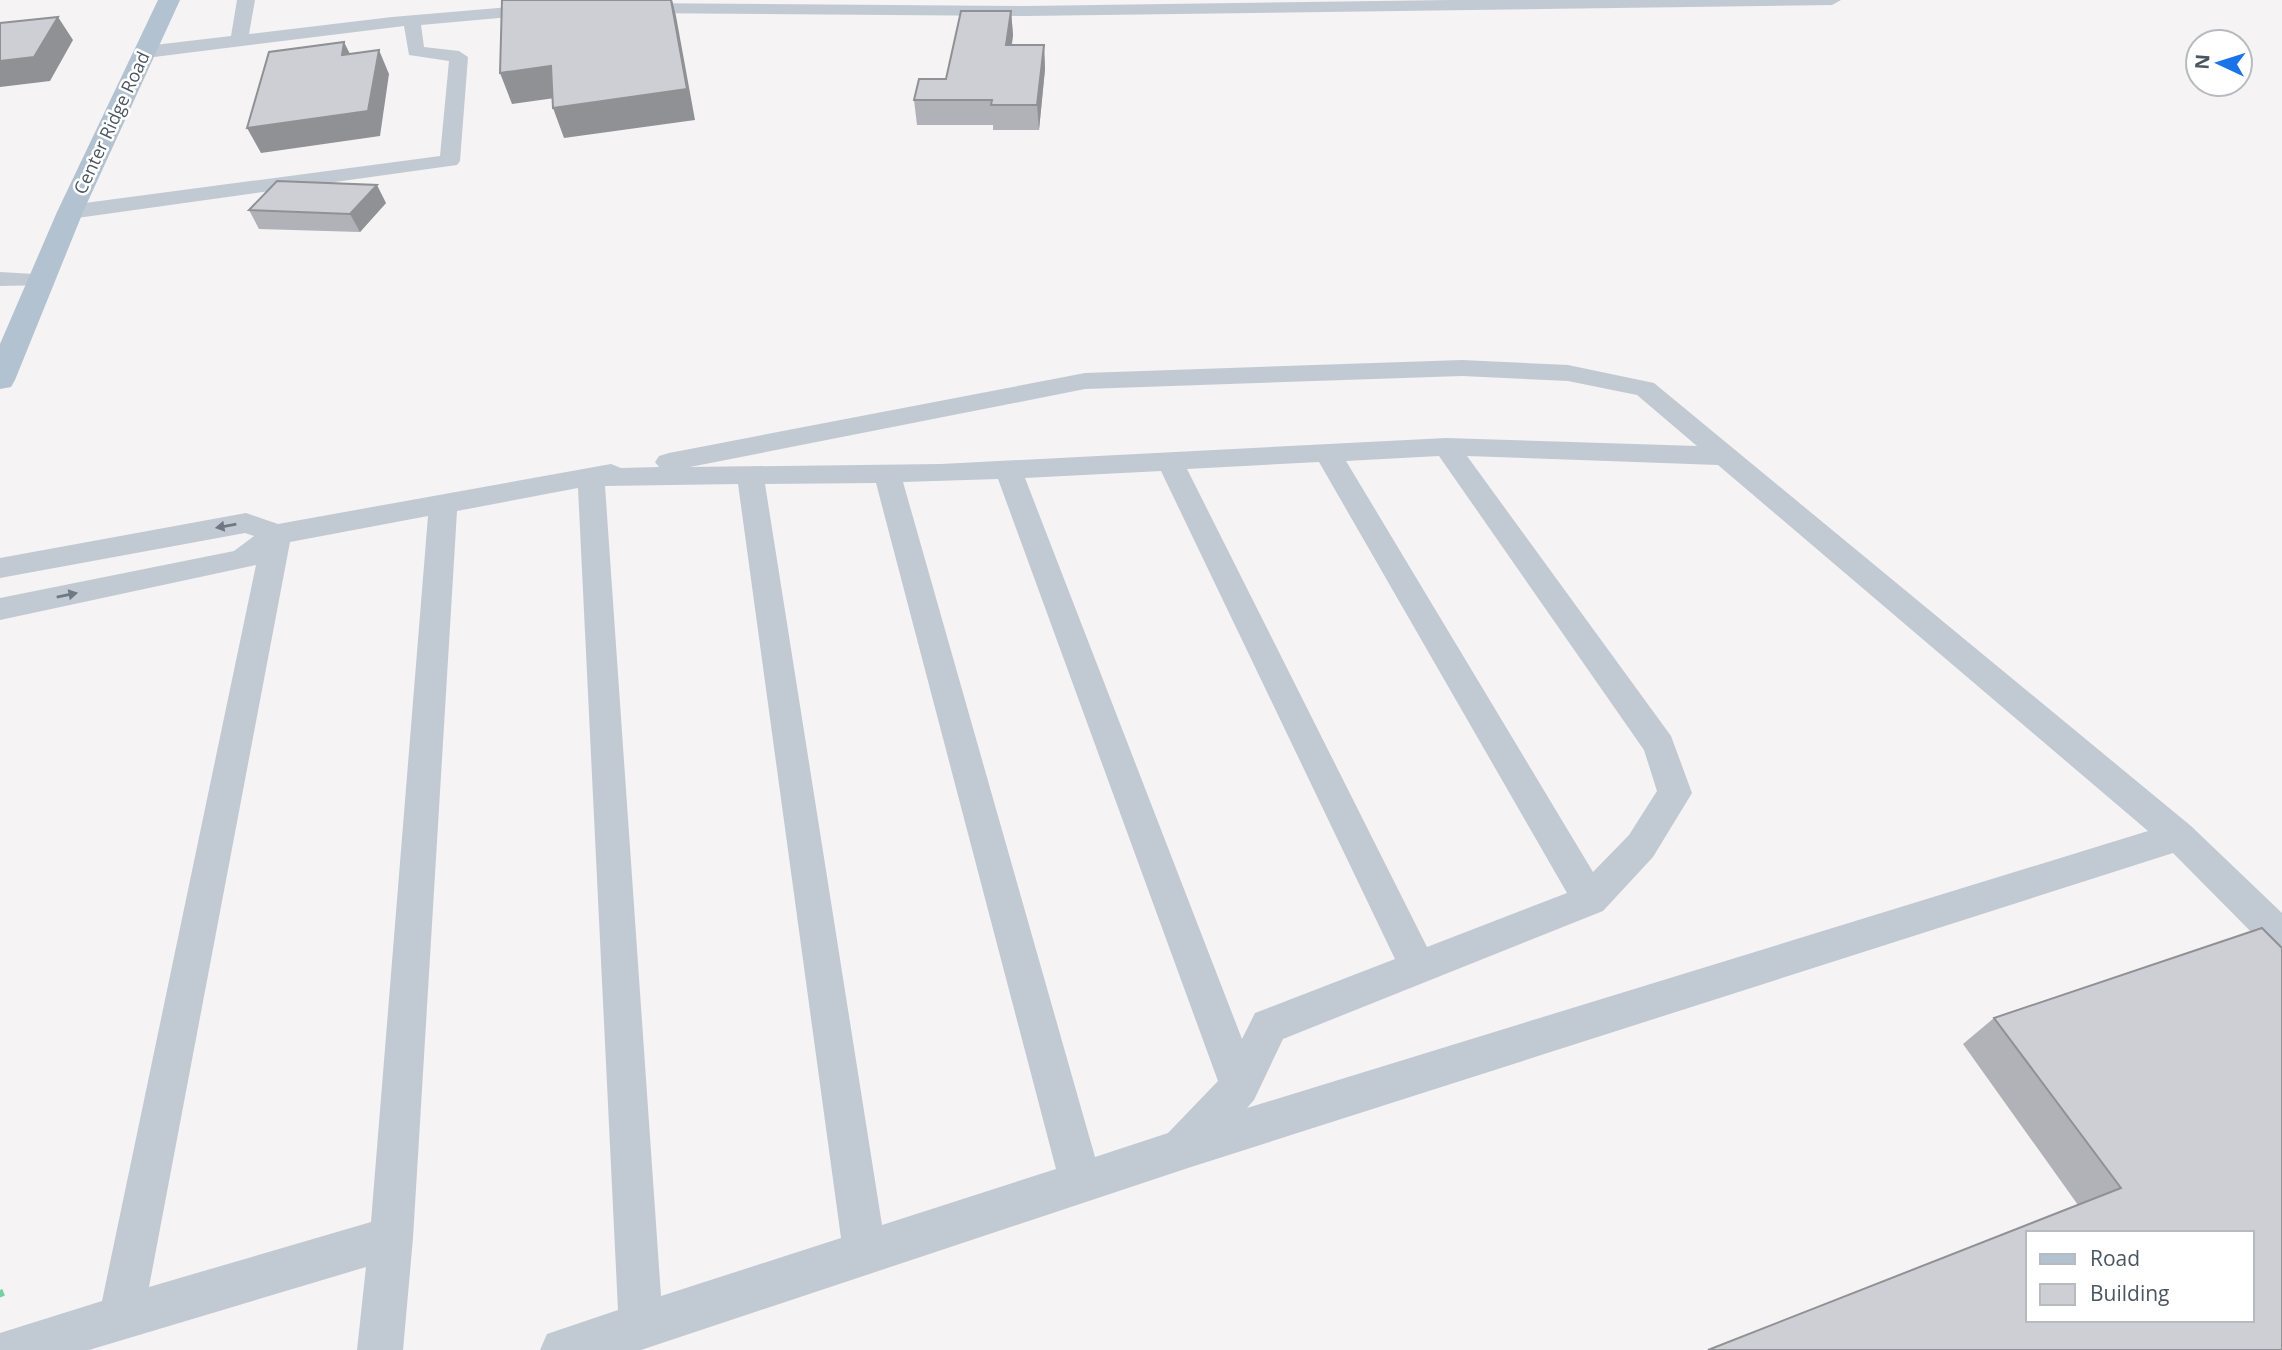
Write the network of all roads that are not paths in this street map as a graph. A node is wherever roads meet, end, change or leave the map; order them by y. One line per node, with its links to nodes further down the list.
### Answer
1 (169, 0): 9 (main road, Center Ridge Road)
2 (246, 0): 8 (lane)
3 (1832, 0): 4 (lane)
4 (732, 4): 5 (lane)
5 (620, 8)
6 (567, 9): 7 (lane)
7 (411, 20): 8 (lane); 10 (lane)
8 (239, 40): 9 (lane)
9 (146, 52): 10 (main road, Center Ridge Road)
10 (70, 212): 12 (main road, Center Ridge Road)
11 (0, 279): 12 (lane)
12 (43, 280): 13 (main road, Center Ridge Road)
13 (0, 380)
14 (1446, 447): 15 (lane); 16 (lane); 27 (lane)
15 (1327, 452): 17 (lane); 27 (lane)
16 (1724, 456): 21 (lane); 26 (lane)
17 (1169, 460): 18 (lane); 29 (lane)
18 (1008, 469): 19 (lane); 30 (lane)
19 (887, 473): 20 (lane); 32 (lane)
20 (750, 475): 21 (lane); 34 (lane)
21 (591, 477): 22 (lane); 36 (lane)
22 (443, 504): 23 (lane); 33 (lane)
23 (277, 534): 24 (lane, one-way to 24); 25 (lane, one-way to 23); 35 (lane)
24 (0, 568)
25 (0, 609)
26 (2179, 836): 28 (lane); 31 (lane)
27 (1590, 900): 29 (lane)
28 (2282, 938)
29 (1418, 968): 30 (lane)
30 (1240, 1086): 31 (lane)
31 (1181, 1150): 32 (lane)
32 (1081, 1182): 34 (lane)
33 (391, 1238): 35 (lane); 38 (lane)
34 (865, 1253): 36 (lane)
35 (121, 1316): 37 (lane)
36 (641, 1327): 39 (lane)
37 (13, 1350)
38 (380, 1350)
39 (563, 1350)

